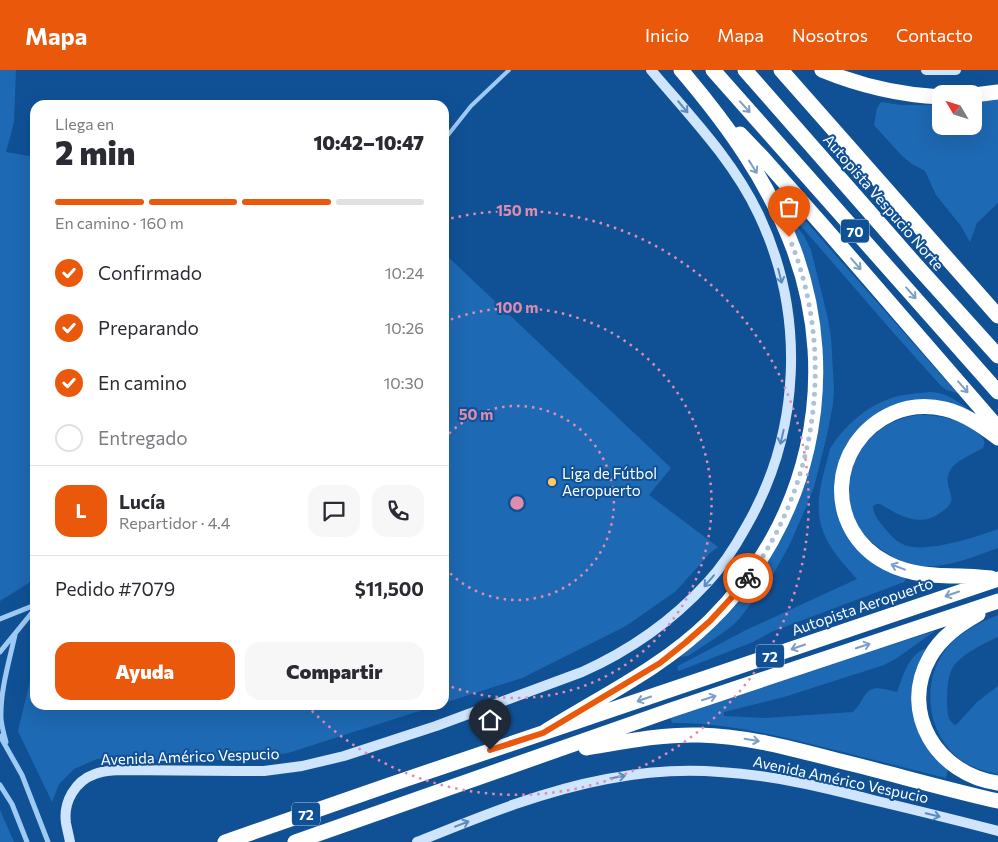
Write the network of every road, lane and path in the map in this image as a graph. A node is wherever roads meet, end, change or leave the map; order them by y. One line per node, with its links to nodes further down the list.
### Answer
1 (509, 70): 14 (lane)
2 (651, 70): 37 (street, Avenida Américo Vespucio, one-way to 37)
3 (681, 70): 13 (highway)
4 (713, 70): 17 (highway, 70, one-way to 17)
5 (745, 70): 16 (highway, Autopista Vespucio Norte / 70)
6 (780, 70): 15 (highway)
7 (822, 70): 12 (highway)
8 (926, 70): 9 (street)
9 (956, 70)
10 (998, 92): 11 (highway)
11 (982, 94)
12 (932, 96)
13 (705, 99): 18 (highway, one-way to 18); 27 (highway, one-way to 27)
14 (449, 134)
15 (998, 316)
16 (998, 356)
17 (998, 392)
18 (998, 428)
19 (998, 438): 20 (highway, one-way to 19)
20 (998, 578): 27 (highway, Autopista Aeropuerto / 72, one-way to 27)
21 (998, 602): 30 (highway, 72, one-way to 21); 31 (highway)
22 (30, 607): 24 (street)
23 (30, 616): 25 (street)
24 (0, 619)
25 (15, 635): 26 (street); 29 (street)
26 (0, 652)
27 (543, 733): 38 (highway, Autopista Aeropuerto / 72)
28 (0, 736): 29 (street)
29 (6, 746): 36 (street)
30 (548, 754): 33 (highway, one-way to 33); 39 (highway, 72)
31 (998, 783)
32 (0, 784): 35 (street)
33 (998, 801)
34 (998, 830): 40 (street, Avenida Américo Vespucio, one-way to 34)
35 (27, 842)
36 (48, 842)
37 (70, 842)
38 (225, 842)
39 (295, 842)
40 (417, 842)

